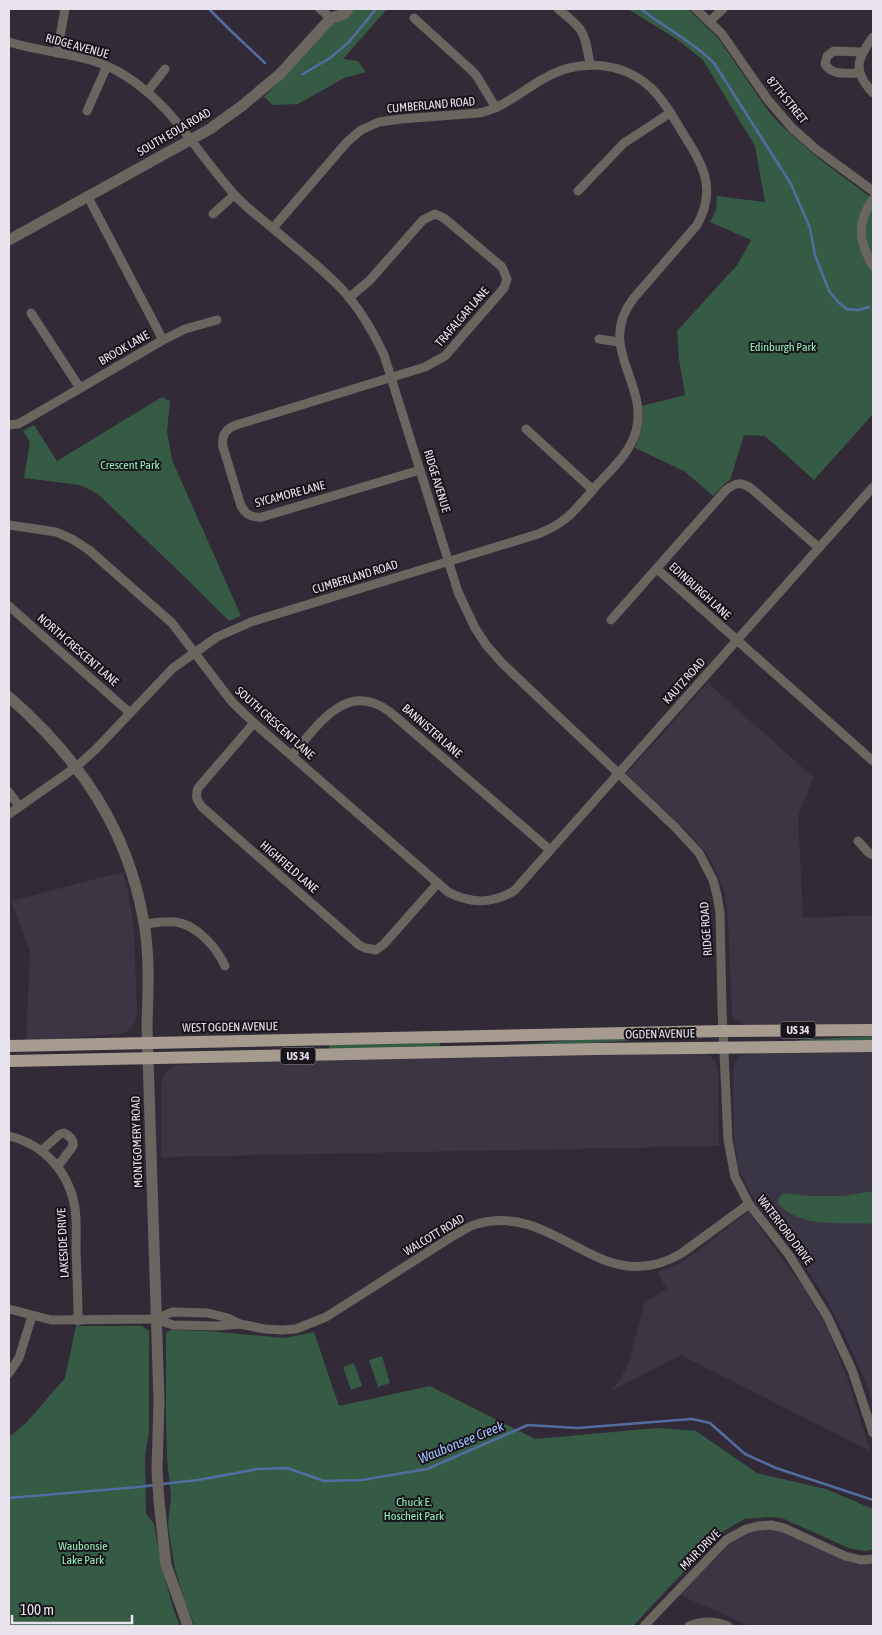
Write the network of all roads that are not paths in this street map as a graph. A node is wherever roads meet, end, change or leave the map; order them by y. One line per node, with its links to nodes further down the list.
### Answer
1 (66, 9): 13 (street)
2 (320, 9): 7 (street)
3 (348, 9): 7 (street, SOUTH EOLA ROAD)
4 (558, 9): 14 (street)
5 (696, 9): 9 (street, 87TH STREET)
6 (723, 9): 9 (street)
7 (332, 14): 23 (street, SOUTH EOLA ROAD)
8 (414, 18): 20 (street)
9 (710, 21): 25 (street, 87TH STREET)
10 (873, 37): 12 (street)
11 (9, 42): 13 (street, RIDGE AVENUE)
12 (862, 52): 17 (street); 17 (street)
13 (57, 53): 15 (street, RIDGE AVENUE)
14 (590, 64): 20 (street, CUMBERLAND ROAD); 22 (street, CUMBERLAND ROAD)
15 (107, 66): 18 (street, RIDGE AVENUE); 21 (street)
16 (165, 69): 18 (street)
17 (859, 73): 19 (street)
18 (148, 91): 23 (street, RIDGE AVENUE)
19 (873, 93)
20 (496, 108): 30 (street, CUMBERLAND ROAD)
21 (87, 111)
22 (670, 113): 24 (street); 38 (street, CUMBERLAND ROAD)
23 (191, 140): 26 (street, RIDGE AVENUE); 27 (street, SOUTH EOLA ROAD)
24 (578, 191)
25 (873, 191)
26 (234, 195): 29 (street); 30 (street, RIDGE AVENUE)
27 (88, 196): 31 (street, SOUTH EOLA ROAD); 37 (street, BROOK LANE)
28 (873, 200): 32 (street)
29 (213, 214)
30 (272, 228): 33 (street, RIDGE AVENUE)
31 (9, 240)
32 (873, 266)
33 (349, 298): 39 (street, RIDGE AVENUE); 39 (street, TRAFALGAR LANE)
34 (31, 313): 40 (street)
35 (218, 320): 37 (street)
36 (599, 339): 38 (street)
37 (163, 340): 40 (street, BROOK LANE)
38 (619, 342): 45 (street, CUMBERLAND ROAD)
39 (392, 378): 43 (street, RIDGE AVENUE); 43 (street, SYCAMORE LANE)
40 (80, 388): 41 (street, BROOK LANE)
41 (9, 425)
42 (526, 429): 45 (street)
43 (420, 470): 48 (street, RIDGE AVENUE)
44 (873, 487): 47 (street, KAUTZ ROAD)
45 (593, 490): 48 (street, CUMBERLAND ROAD)
46 (9, 525): 53 (street, SOUTH CRESCENT LANE)
47 (819, 548): 49 (street, EDINBURGH LANE); 52 (street, KAUTZ ROAD)
48 (448, 561): 53 (street, CUMBERLAND ROAD); 60 (street, RIDGE AVENUE)
49 (657, 569): 51 (street); 52 (street, EDINBURGH LANE)
50 (9, 606): 55 (street, NORTH CRESCENT LANE)
51 (611, 620)
52 (737, 640): 58 (street, EDINBURGH LANE); 60 (street, KAUTZ ROAD)
53 (195, 652): 55 (street, CUMBERLAND ROAD); 56 (street, SOUTH CRESCENT LANE)
54 (9, 697): 59 (street, MONTGOMERY ROAD)
55 (130, 713): 59 (street, CUMBERLAND ROAD)
56 (254, 723): 57 (street, SOUTH CRESCENT LANE); 67 (street, HIGHFIELD LANE)
57 (292, 755): 65 (street, BANNISTER LANE); 67 (street, SOUTH CRESCENT LANE)
58 (873, 761)
59 (76, 767): 62 (street, CUMBERLAND ROAD); 69 (street, MONTGOMERY ROAD)
60 (618, 774): 65 (street, KAUTZ ROAD); 72 (street, RIDGE ROAD)
61 (9, 792): 62 (street)
62 (20, 806): 63 (street, CUMBERLAND ROAD)
63 (9, 814)
64 (858, 841): 66 (street)
65 (550, 850): 68 (street, KAUTZ ROAD)
66 (873, 855)
67 (438, 883): 68 (street, SOUTH CRESCENT LANE)
68 (514, 891)
69 (144, 924): 70 (street); 74 (street, MONTGOMERY ROAD)
70 (225, 966)
71 (873, 1030): 72 (main road, OGDEN AVENUE / US 34)
72 (723, 1031): 73 (main road, OGDEN AVENUE / US 34); 77 (street, WATERFORD DRIVE)
73 (452, 1036): 74 (main road, WEST OGDEN AVENUE / US 34); 78 (main road)
74 (148, 1042): 75 (main road, WEST OGDEN AVENUE / US 34); 79 (street, MONTGOMERY ROAD)
75 (9, 1046)
76 (873, 1046): 77 (main road, OGDEN AVENUE / US 34)
77 (723, 1047): 78 (main road, OGDEN AVENUE / US 34); 84 (street, WATERFORD DRIVE)
78 (447, 1052): 79 (main road, US 34)
79 (148, 1058): 80 (main road, US 34); 87 (street, MONTGOMERY ROAD)
80 (9, 1061)
81 (9, 1136): 82 (street, LAKESIDE DRIVE)
82 (42, 1151): 83 (street, LAKESIDE DRIVE); 83 (street)
83 (58, 1166): 88 (street, LAKESIDE DRIVE)
84 (748, 1204): 89 (street, WALCOTT ROAD); 91 (street, WATERFORD DRIVE)
85 (9, 1309): 86 (street, WALCOTT ROAD)
86 (32, 1316): 88 (street, WALCOTT ROAD); 90 (street)
87 (156, 1319): 88 (street, WALCOTT ROAD); 89 (street, WALCOTT ROAD); 89 (street, WALCOTT ROAD); 93 (street, MONTGOMERY ROAD)
88 (78, 1321)
89 (240, 1324)
90 (9, 1374)
91 (873, 1433)
92 (873, 1559): 94 (street, MAIR DRIVE)
93 (188, 1626)
94 (644, 1626)
95 (689, 1626): 96 (street)
96 (728, 1626)

